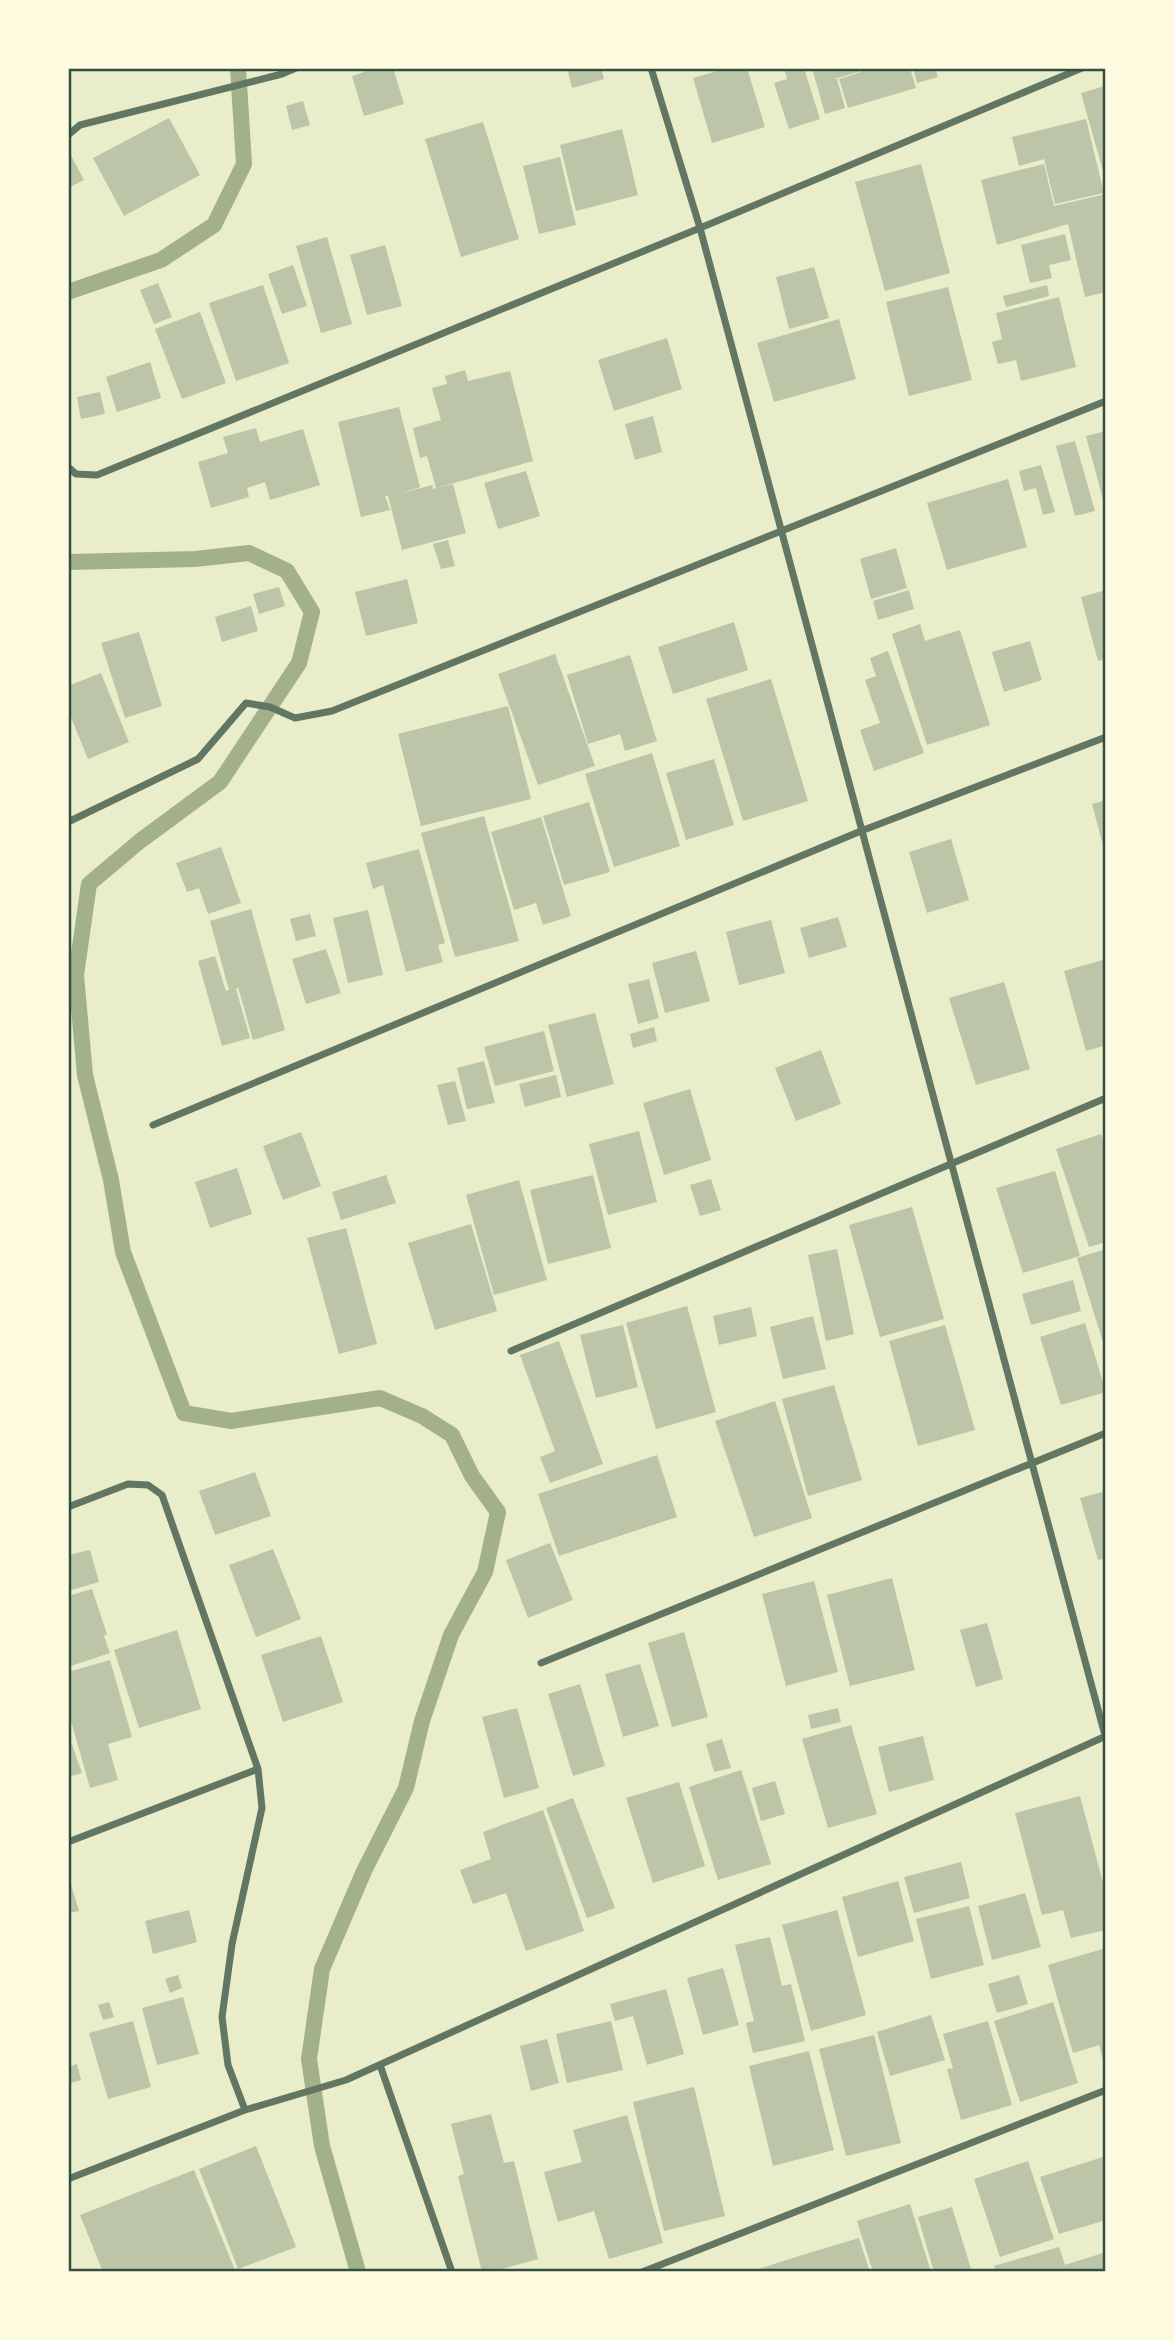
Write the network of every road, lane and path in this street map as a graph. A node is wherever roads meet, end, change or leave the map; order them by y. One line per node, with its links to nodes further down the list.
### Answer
1 (296, 68): 4 (street)
2 (651, 68): 5 (street)
3 (1082, 68): 5 (street)
4 (68, 135)
5 (700, 228): 7 (street); 8 (street)
6 (1106, 401): 8 (street)
7 (68, 467)
8 (781, 532): 10 (street); 11 (street)
9 (1106, 737): 11 (street)
10 (68, 822)
11 (861, 831): 13 (street); 14 (street)
12 (1106, 1098): 14 (street)
13 (153, 1125)
14 (951, 1165): 15 (street); 17 (street)
15 (511, 1351)
16 (1106, 1433): 17 (street)
17 (1032, 1464): 19 (street); 20 (street)
18 (68, 1507): 21 (street)
19 (541, 1663)
20 (1106, 1737): 23 (street)
21 (258, 1769): 22 (street); 25 (street)
22 (68, 1842)
23 (380, 2065): 25 (street); 27 (street)
24 (1106, 2090): 28 (street)
25 (245, 2110): 26 (street)
26 (68, 2179)
27 (452, 2272)
28 (642, 2272)

